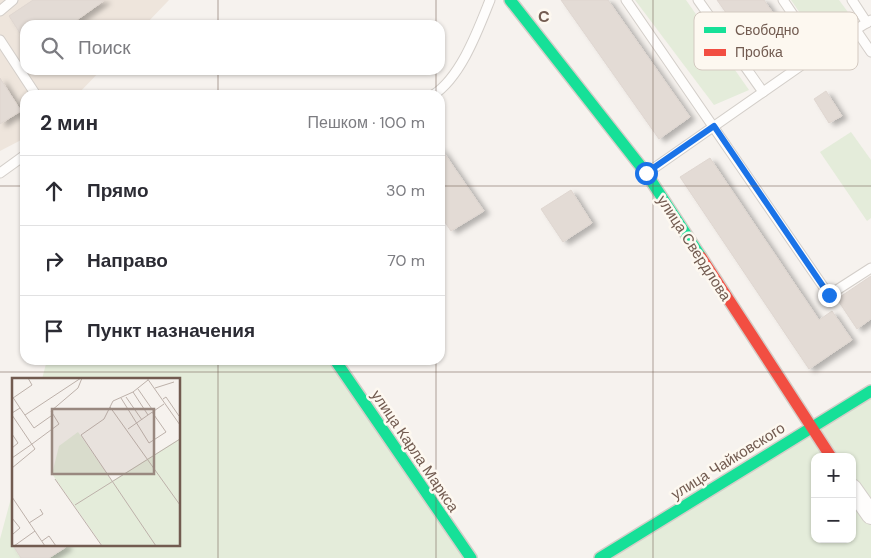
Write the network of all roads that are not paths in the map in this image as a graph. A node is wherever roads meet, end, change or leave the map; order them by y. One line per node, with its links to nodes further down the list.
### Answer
1 (13, 0): 8 (lane)
2 (490, 0): 21 (lane)
3 (510, 0): 26 (street, улица Свердлова)
4 (626, 0): 23 (lane)
5 (698, 0): 9 (lane)
6 (783, 0): 10 (lane)
7 (852, 0): 11 (lane)
8 (0, 11)
9 (706, 12)
10 (791, 12)
11 (869, 21): 12 (lane)
12 (858, 29)
13 (858, 33): 15 (lane)
14 (2, 44): 18 (lane)
15 (871, 52)
16 (747, 70): 22 (lane)
17 (795, 70): 22 (lane)
18 (20, 71)
19 (23, 75): 20 (lane)
20 (33, 90)
21 (440, 90)
22 (763, 92): 23 (lane)
23 (714, 126): 26 (lane); 27 (lane)
24 (20, 159): 25 (lane)
25 (0, 173)
26 (646, 173): 30 (street, улица Свердлова)
27 (871, 268)
28 (338, 365): 34 (street, улица Карла Маркса)
29 (871, 391): 30 (street, улица Чайковского)
30 (810, 428): 31 (street, улица Свердлова); 35 (street, улица Чайковского)
31 (828, 453)
32 (856, 494): 33 (street)
33 (871, 515)
34 (471, 558)
35 (600, 558)

